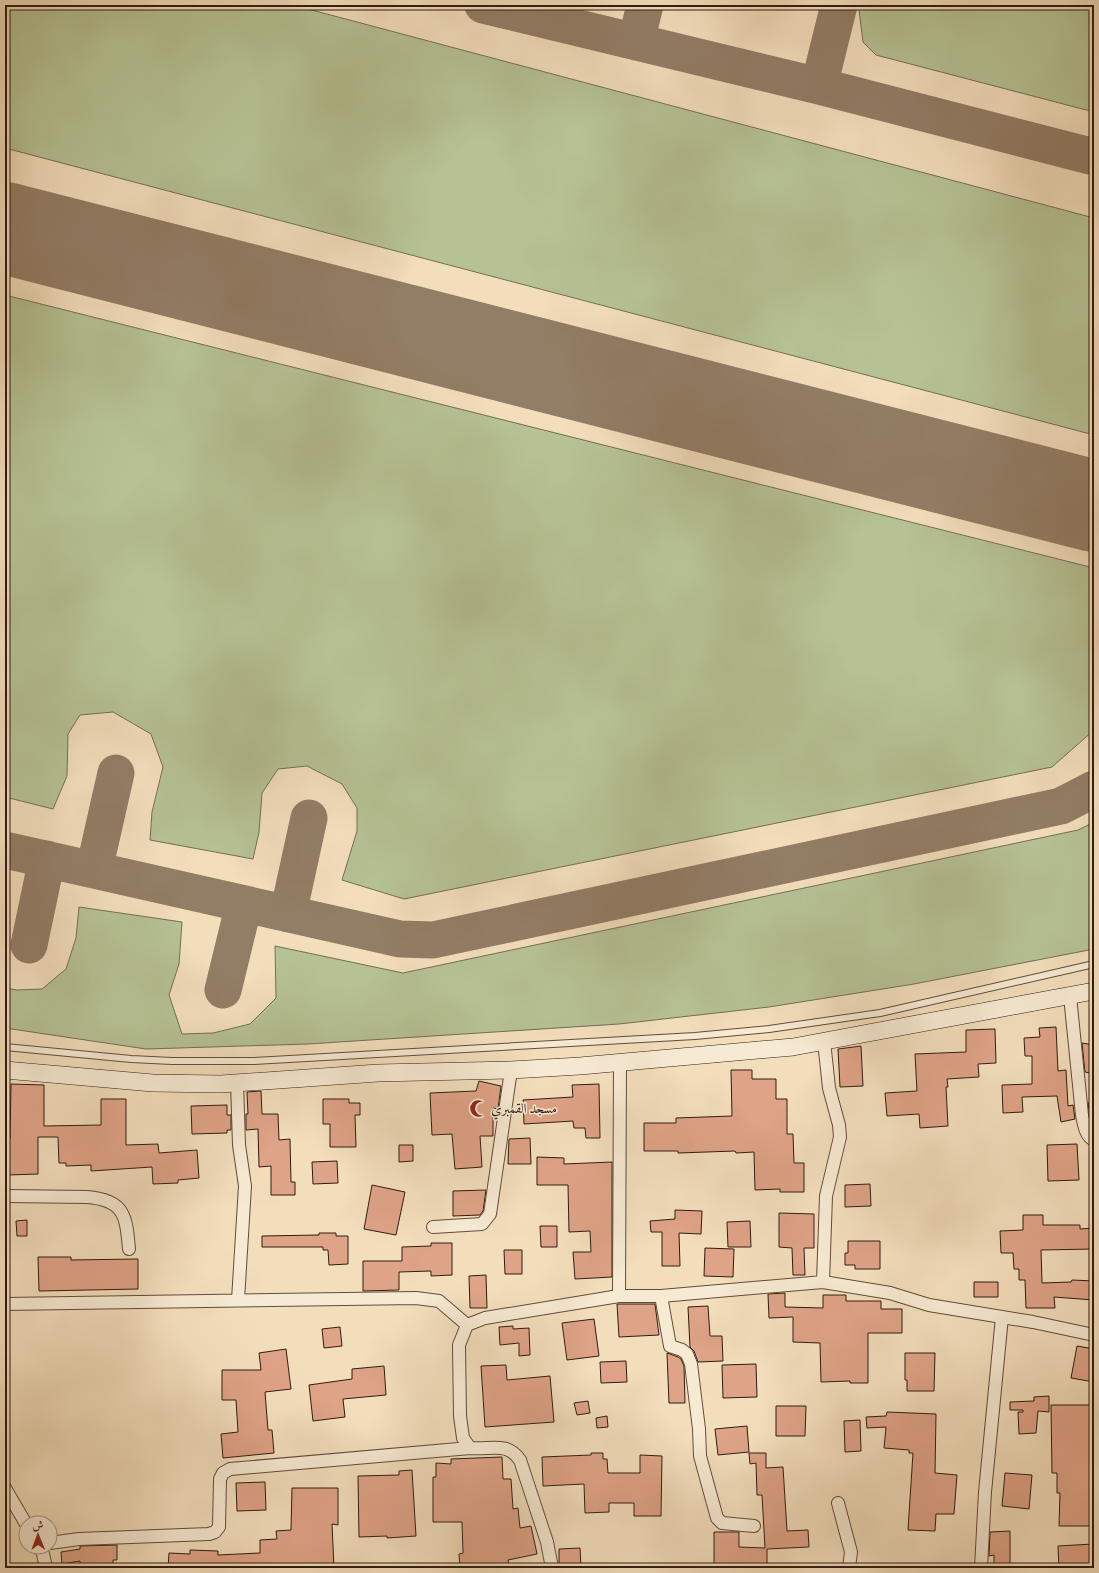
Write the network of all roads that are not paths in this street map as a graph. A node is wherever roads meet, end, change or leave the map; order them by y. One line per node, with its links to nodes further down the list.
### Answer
1 (1094, 964): 5 (lane)
2 (1094, 991): 3 (main road)
3 (1070, 996): 4 (main road); 10 (street)
4 (824, 1041): 6 (main road); 14 (street)
5 (5, 1047)
6 (620, 1063): 8 (main road); 15 (street)
7 (5, 1070): 9 (main road)
8 (511, 1070): 9 (main road); 12 (street)
9 (237, 1082): 17 (street)
10 (1094, 1140)
11 (5, 1196): 13 (street)
12 (434, 1227)
13 (128, 1249)
14 (823, 1282): 16 (street); 19 (street)
15 (619, 1296): 16 (street); 20 (street)
16 (661, 1296): 26 (street)
17 (238, 1300): 18 (street); 20 (street)
18 (5, 1304)
19 (1002, 1317): 21 (street); 32 (street)
20 (467, 1324): 22 (street)
21 (1094, 1335)
22 (470, 1448): 27 (street); 30 (street)
23 (5, 1488): 25 (street)
24 (838, 1503): 31 (street)
25 (21, 1515)
26 (754, 1526)
27 (58, 1542)
28 (43, 1555): 29 (street)
29 (46, 1568)
30 (552, 1568)
31 (849, 1568)
32 (981, 1568)

